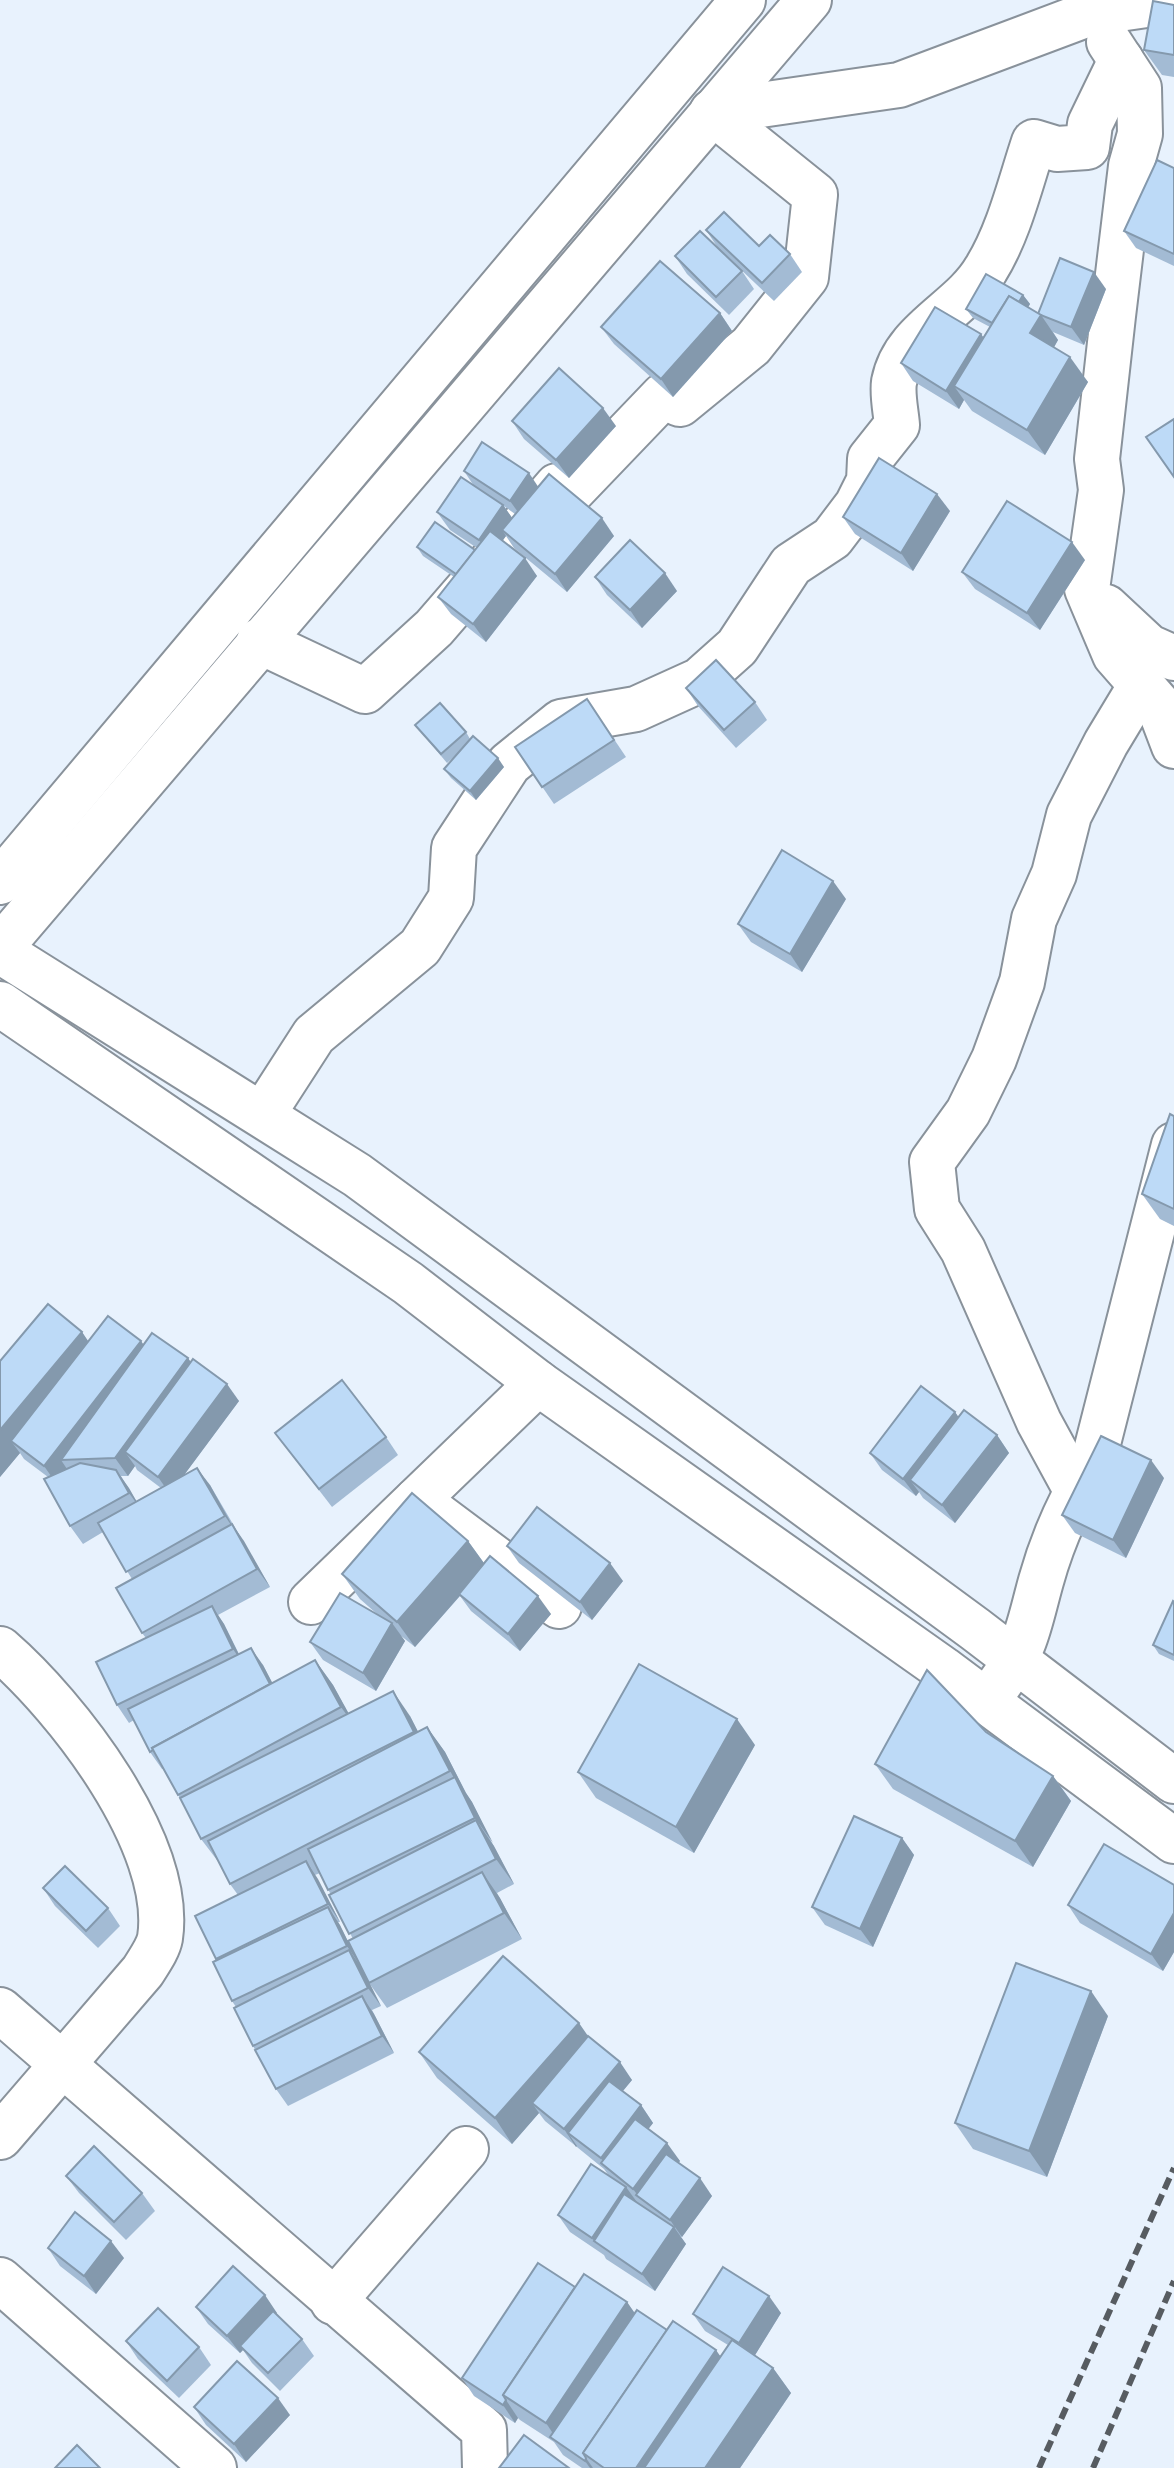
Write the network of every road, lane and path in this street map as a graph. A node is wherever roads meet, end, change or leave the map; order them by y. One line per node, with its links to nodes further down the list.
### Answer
1 (743, 0): 6 (street)
2 (809, 0): 7 (street)
3 (1174, 1): 4 (street)
4 (1091, 13): 5 (street); 7 (street)
5 (1121, 60): 9 (street); 14 (street)
6 (678, 79): 7 (street); 11 (street)
7 (712, 112): 8 (street); 8 (street)
8 (259, 641): 12 (street)
9 (1158, 672): 10 (street); 19 (street)
10 (1174, 746)
11 (0, 882)
12 (0, 950): 14 (street)
13 (0, 1004): 17 (street)
14 (263, 1114): 16 (street)
15 (1174, 1145): 19 (street)
16 (509, 1286): 17 (street); 24 (street)
17 (473, 1334): 18 (street)
18 (538, 1383): 20 (street); 25 (street)
19 (1076, 1490): 24 (street)
20 (417, 1500): 21 (street); 22 (street)
21 (311, 1602)
22 (559, 1606)
23 (0, 1649): 29 (street)
24 (1016, 1661): 25 (street); 26 (street)
25 (987, 1702): 27 (street)
26 (1174, 1781)
27 (1174, 1841)
28 (0, 2010): 29 (street)
29 (63, 2065): 30 (street); 33 (street)
30 (0, 2137)
31 (466, 2149): 33 (street)
32 (0, 2280): 34 (street)
33 (333, 2302): 35 (street)
34 (214, 2468)
35 (485, 2468)

